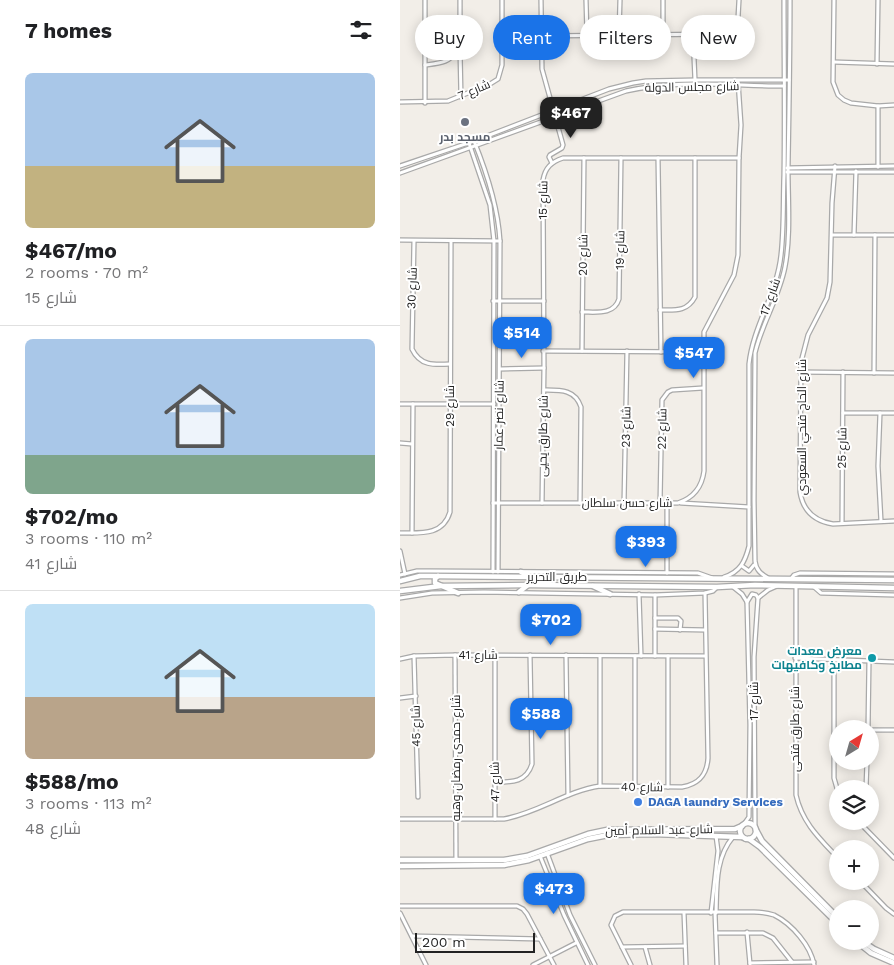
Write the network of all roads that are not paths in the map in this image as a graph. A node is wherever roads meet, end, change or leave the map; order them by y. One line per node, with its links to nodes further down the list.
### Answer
1 (425, 0): 24 (street)
2 (460, 0): 13 (street)
3 (502, 0): 34 (street, شارع 7)
4 (541, 0): 14 (street)
5 (586, 0): 15 (street)
6 (620, 0): 16 (street)
7 (663, 0): 17 (street)
8 (739, 0): 18 (street)
9 (784, 0): 28 (street, شارع 17)
10 (790, 0): 29 (street, شارع 17)
11 (834, 0): 23 (street)
12 (878, 0): 25 (street)
13 (460, 15)
14 (541, 15)
15 (586, 15)
16 (620, 15)
17 (663, 15)
18 (738, 15)
19 (448, 60): 24 (street)
20 (460, 60): 34 (street)
21 (542, 60): 39 (street)
22 (694, 60): 27 (street)
23 (834, 62): 25 (street); 38 (street)
24 (425, 64): 36 (street)
25 (877, 64): 26 (street)
26 (894, 64)
27 (695, 80): 30 (street, شارع مجلس الدولة); 39 (street, شارع مجلس الدولة)
28 (784, 80): 29 (street, شارع مجلس الدولة); 30 (street, شارع مجلس الدولة); 32 (street, شارع 17)
29 (790, 80): 33 (street, شارع 17)
30 (738, 81): 31 (street, شارع حسن سلطان)
31 (738, 86): 32 (street, شارع مجلس الدولة); 40 (street, شارع مجلس الدولة); 49 (street, شارع حسن سلطان)
32 (784, 86): 33 (street, شارع مجلس الدولة); 55 (street, شارع 17)
33 (790, 86): 55 (street, شارع 17)
34 (461, 97): 36 (street, شارع 7)
35 (400, 102): 36 (street, شارع 7)
36 (425, 103)
37 (894, 105): 38 (street)
38 (878, 106): 52 (street)
39 (554, 111): 40 (street); 41 (street, شارع مجلس الدولة)
40 (556, 116): 43 (street, شارع مجلس الدولة); 50 (street)
41 (474, 141): 42 (street, شارع مجلس الدولة); 43 (street, شارع نصر عمار)
42 (469, 143): 44 (street, شارع نصر عمار); 51 (street, شارع مجلس الدولة)
43 (476, 146): 44 (street, شارع مجلس الدولة); 68 (street, شارع نصر عمار)
44 (471, 148): 59 (street, شارع مجلس الدولة); 67 (street, شارع نصر عمار)
45 (584, 158): 46 (street, شارع 15); 50 (street, شارع 15); 73 (street, شارع 20)
46 (621, 158): 47 (street, شارع 15); 73 (street, شارع 19)
47 (658, 158): 48 (street, شارع 15); 72 (street)
48 (695, 158): 49 (street, شارع 15); 72 (street)
49 (739, 158): 78 (street, شارع حسن سلطان)
50 (552, 163): 71 (street, شارع 15)
51 (400, 166)
52 (878, 166): 53 (street); 54 (street); 57 (street)
53 (894, 166)
54 (835, 169): 55 (street); 56 (street); 60 (street, شارع الحاج فتحي السعودي)
55 (786, 170): 106 (street, شارع 17); 113 (street, شارع 17)
56 (856, 171): 57 (street); 61 (street)
57 (878, 172): 58 (street)
58 (894, 172)
59 (400, 173)
60 (832, 235): 61 (street); 82 (street, شارع الحاج فتحي السعودي)
61 (854, 235): 62 (street)
62 (875, 235): 63 (street); 84 (street)
63 (894, 235)
64 (400, 240): 65 (street)
65 (414, 240): 66 (street); 79 (street, شارع 30)
66 (451, 240): 67 (street); 79 (street, شارع 29)
67 (494, 241): 68 (street); 69 (street, شارع نصر عمار)
68 (500, 241): 70 (street, شارع نصر عمار)
69 (494, 301): 70 (street); 91 (street, شارع نصر عمار)
70 (500, 301): 71 (street); 80 (street, شارع نصر عمار)
71 (544, 301): 74 (street, شارع 15)
72 (660, 310): 77 (street)
73 (582, 312): 75 (street, شارع 20)
74 (543, 351): 75 (street); 81 (street, شارع 15)
75 (582, 351): 76 (street)
76 (627, 351): 77 (street); 102 (street, شارع 23)
77 (661, 352): 78 (street)
78 (703, 352): 86 (street, شارع حسن سلطان)
79 (450, 364): 90 (street, شارع 29)
80 (500, 368): 81 (street); 92 (street, شارع نصر عمار)
81 (544, 368): 87 (street, شارع طارق يحيى)
82 (800, 372): 83 (street); 109 (street, شارع الحاج فتحي السعودي)
83 (843, 372): 84 (street); 93 (street, شارع 25)
84 (874, 373): 85 (street)
85 (894, 373)
86 (703, 388): 103 (street, شارع 22); 105 (street, شارع حسن سلطان)
87 (544, 390): 100 (street, شارع طارق يحيى); 101 (street)
88 (400, 404): 89 (street)
89 (413, 404): 90 (street); 97 (street)
90 (450, 404): 91 (street); 110 (street, شارع 29)
91 (493, 404): 92 (street); 98 (street, شارع نصر عمار)
92 (500, 404): 99 (street, شارع نصر عمار)
93 (843, 413): 94 (street); 109 (street, شارع 25)
94 (880, 413): 95 (street); 107 (street)
95 (894, 413)
96 (400, 443): 97 (street)
97 (412, 444): 110 (street)
98 (493, 503): 99 (street, شارع حسن سلطان); 115 (street, شارع نصر عمار)
99 (499, 503): 100 (street, شارع حسن سلطان); 116 (street, شارع نصر عمار)
100 (542, 503): 101 (street, شارع حسن سلطان)
101 (580, 503): 102 (street, شارع حسن سلطان)
102 (624, 503): 103 (street, شارع حسن سلطان)
103 (660, 503): 104 (street, شارع حسن سلطان)
104 (667, 503): 105 (street, شارع حسن سلطان); 122 (street)
105 (678, 503): 106 (street)
106 (750, 507): 114 (street, شارع 17)
107 (881, 521): 108 (street, شارع الحاج فتحي السعودي); 109 (street, شارع الحاج فتحي السعودي)
108 (894, 521)
109 (842, 523)
110 (412, 533): 111 (street, شارع 29)
111 (400, 534)
112 (400, 551): 119 (street)
113 (755, 561): 114 (street); 130 (street)
114 (742, 566): 129 (street)
115 (493, 572): 116 (street); 120 (street)
116 (498, 572): 117 (street)
117 (521, 572): 118 (street); 126 (street)
118 (612, 573): 122 (street); 127 (street)
119 (405, 574): 120 (street); 123 (street)
120 (467, 574): 125 (street, طريق التحرير); 126 (street, طريق التحرير)
121 (894, 574): 131 (street)
122 (667, 575): 128 (street, طريق التحرير); 129 (street, طريق التحرير); 140 (street)
123 (400, 576)
124 (420, 576): 125 (street, طريق التحرير); 135 (street, طريق التحرير); 148 (street)
125 (438, 576): 137 (street)
126 (530, 577): 127 (street, طريق التحرير)
127 (604, 577): 128 (street, طريق التحرير)
128 (652, 578): 139 (street)
129 (722, 578): 130 (street, طريق التحرير)
130 (769, 578): 131 (street, طريق التحرير)
131 (791, 579): 132 (street, طريق التحرير)
132 (835, 579): 133 (street, طريق التحرير); 146 (street)
133 (850, 579): 134 (street, طريق التحرير); 147 (street)
134 (894, 580)
135 (400, 581)
136 (528, 585): 137 (street, طريق التحرير); 138 (street, طريق التحرير); 152 (street)
137 (440, 586): 148 (street, طريق التحرير); 151 (street)
138 (591, 586): 139 (street, طريق التحرير); 153 (street)
139 (654, 586): 140 (street, طريق التحرير)
140 (670, 586): 141 (street, طريق التحرير)
141 (717, 586): 142 (street, طريق التحرير); 155 (street)
142 (732, 586): 143 (street, طريق التحرير); 160 (street)
143 (777, 586): 144 (street, طريق التحرير); 159 (street)
144 (796, 586): 145 (street, طريق التحرير); 176 (street, شارع طارق فتحى)
145 (812, 586): 146 (street, طريق التحرير); 157 (street)
146 (836, 586): 147 (street, طريق التحرير)
147 (849, 586): 149 (street, طريق التحرير)
148 (420, 587): 150 (street, طريق التحرير)
149 (894, 588)
150 (400, 591)
151 (458, 592): 152 (street); 158 (street)
152 (519, 592): 153 (street)
153 (610, 594): 154 (street)
154 (640, 594): 156 (street); 172 (street)
155 (705, 594): 156 (street); 164 (street, شارع 40)
156 (655, 595): 161 (street)
157 (894, 595)
158 (400, 598)
159 (758, 598): 160 (street); 197 (street, شارع 17)
160 (747, 602): 196 (street, شارع 17)
161 (655, 618): 162 (street); 163 (street)
162 (655, 630): 163 (street); 173 (street)
163 (680, 630): 164 (street)
164 (705, 630): 175 (street, شارع 40)
165 (455, 655): 166 (street, شارع 41); 169 (street, شارع 41); 194 (street, شارع حمدى رمضان وهبه)
166 (495, 655): 167 (street, شارع 41); 187 (street, شارع 47)
167 (530, 655): 168 (street, شارع 41); 187 (street)
168 (566, 655): 170 (street, شارع 41); 191 (street)
169 (414, 656): 177 (street, شارع 41); 181 (street, شارع 45)
170 (600, 656): 171 (street, شارع 41); 188 (street)
171 (635, 656): 172 (street, شارع 41); 189 (street)
172 (641, 656): 173 (street, شارع 41)
173 (656, 656): 174 (street, شارع 41)
174 (668, 656): 175 (street, شارع 41); 190 (street)
175 (705, 656): 190 (street, شارع 40)
176 (795, 658): 178 (street); 205 (street, شارع طارق فتحى)
177 (400, 659)
178 (834, 660): 179 (street); 186 (street)
179 (868, 661): 180 (street); 183 (street)
180 (894, 662)
181 (416, 696): 182 (street); 192 (street, شارع 45)
182 (400, 698)
183 (869, 720)
184 (879, 729): 185 (street)
185 (894, 730)
186 (835, 780)
187 (495, 782): 195 (street, شارع 47)
188 (600, 786): 189 (street, شارع 40); 191 (street, شارع 40)
189 (635, 786): 190 (street, شارع 40)
190 (668, 787)
191 (568, 794): 195 (street, شارع 40)
192 (418, 797)
193 (400, 818): 194 (street, شارع 40)
194 (456, 819): 195 (street, شارع 40); 210 (street, شارع حمدى رمضان وهبه)
195 (495, 819)
196 (743, 825): 197 (street); 200 (street, شارع عبد السلام أمين); 203 (street)
197 (755, 828): 204 (street); 215 (street)
198 (867, 830): 208 (street)
199 (642, 832): 200 (street, شارع عبد السلام أمين); 206 (street, شارع عبد السلام أمين); 210 (street, شارع عبد السلام أمين)
200 (653, 832): 201 (street, شارع عبد السلام أمين)
201 (716, 835): 202 (street, شارع عبد السلام أمين); 213 (street)
202 (734, 836): 203 (street, شارع عبد السلام أمين); 213 (street)
203 (742, 837): 204 (street)
204 (749, 839): 215 (street)
205 (829, 848)
206 (547, 853): 207 (street, شارع عبد السلام أمين); 243 (street)
207 (540, 855): 211 (street, شارع عبد السلام أمين); 227 (street)
208 (894, 858)
209 (400, 860): 211 (street, شارع عبد السلام أمين)
210 (456, 860): 211 (street, شارع عبد السلام أمين)
211 (409, 863): 212 (street, شارع عبد السلام أمين)
212 (400, 866)
213 (717, 869): 220 (street)
214 (869, 890): 222 (street)
215 (811, 895): 217 (street); 221 (street)
216 (400, 906): 226 (street)
217 (829, 910)
218 (400, 913): 225 (street)
219 (684, 913): 220 (street); 228 (street); 229 (street)
220 (714, 913): 224 (street); 236 (street)
221 (829, 914)
222 (894, 914)
223 (747, 932): 224 (street); 235 (street); 238 (street)
224 (716, 933): 247 (street)
225 (412, 936): 226 (street); 239 (street)
226 (540, 939): 233 (street)
227 (576, 943): 233 (street); 242 (street)
228 (685, 946): 230 (street); 246 (street)
229 (622, 947): 230 (street); 244 (street)
230 (645, 947): 245 (street)
231 (868, 950): 237 (street)
232 (876, 950): 234 (street)
233 (549, 956): 240 (street); 241 (street)
234 (894, 958)
235 (792, 962): 236 (street); 238 (street)
236 (814, 963)
237 (894, 963)
238 (750, 964)
239 (426, 965)
240 (533, 965)
241 (554, 965)
242 (588, 965)
243 (594, 965)
244 (632, 965)
245 (650, 965)
246 (686, 965)
247 (717, 965)

